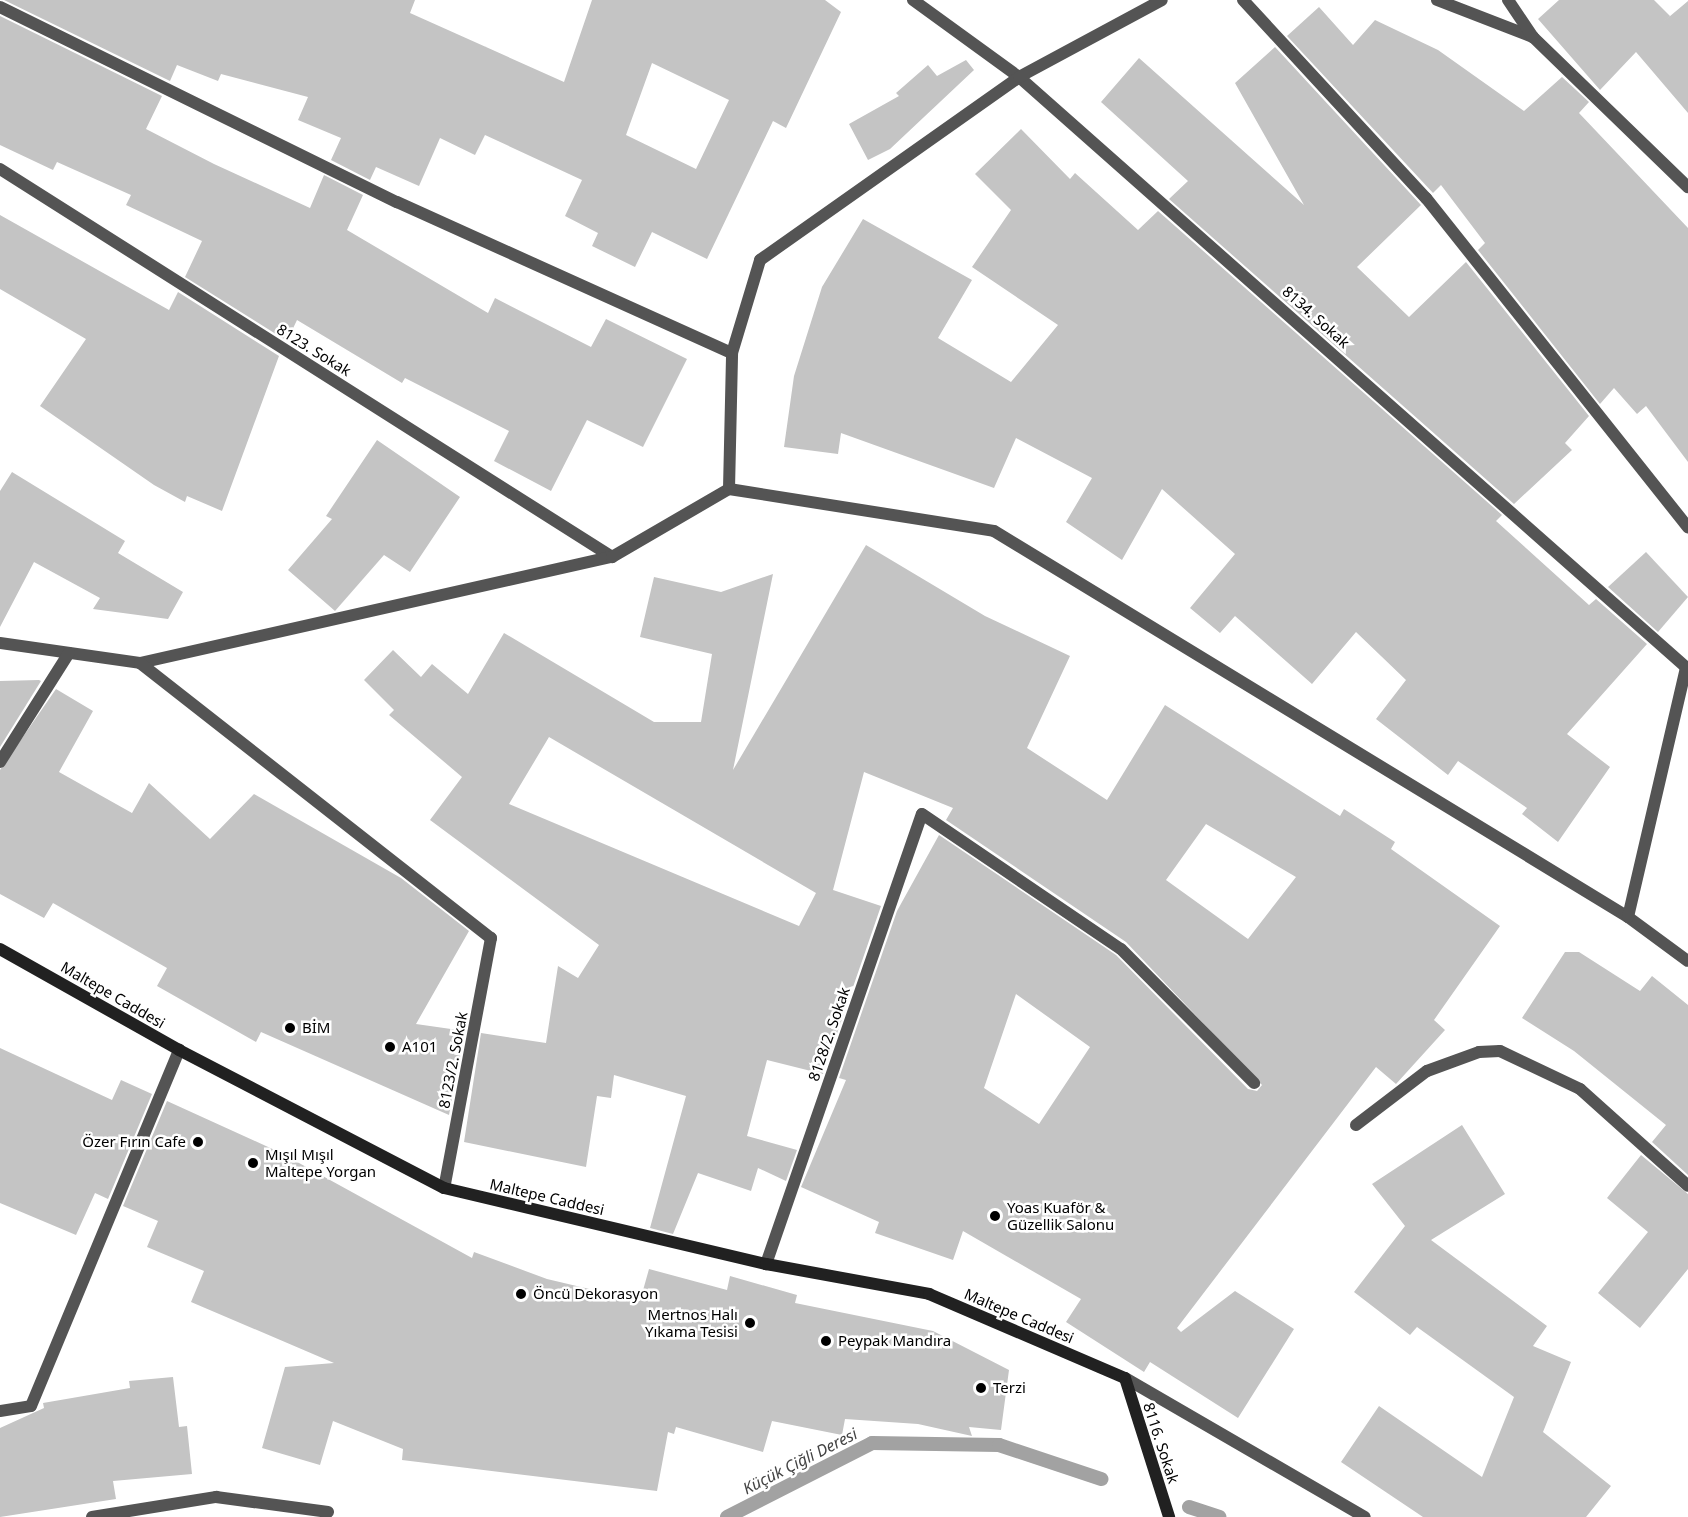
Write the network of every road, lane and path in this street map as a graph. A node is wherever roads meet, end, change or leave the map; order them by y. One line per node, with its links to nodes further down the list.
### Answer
1 (913, 0): 8 (street, 8134. Sokak)
2 (1162, 0): 8 (street)
3 (1243, 0): 13 (street)
4 (1437, 0): 7 (street)
5 (1508, 0): 7 (street)
6 (0, 8): 11 (street)
7 (1533, 37): 10 (street)
8 (1019, 77): 11 (street); 18 (street, 8134. Sokak)
9 (0, 169): 14 (street, 8123. Sokak)
10 (1688, 187)
11 (732, 353): 12 (street)
12 (729, 489): 14 (street); 20 (street)
13 (1688, 527)
14 (612, 557): 17 (street)
15 (0, 643): 16 (street)
16 (69, 653): 17 (street); 19 (street)
17 (140, 663): 27 (street, 8123/2. Sokak)
18 (1687, 669): 20 (street)
19 (0, 762)
20 (1628, 917): 22 (street)
21 (0, 949): 23 (street, Maltepe Caddesi)
22 (1688, 961)
23 (179, 1050): 27 (street, Maltepe Caddesi); 30 (street)
24 (1254, 1083): 28 (street, 8128/2. Sokak)
25 (1356, 1125): 26 (street)
26 (1688, 1186)
27 (444, 1188): 28 (street, Maltepe Caddesi)
28 (765, 1264): 29 (street, Maltepe Caddesi)
29 (1125, 1378): 33 (street, 8116. Sokak); 34 (street)
30 (0, 1411)
31 (328, 1512): 32 (street)
32 (92, 1517)
33 (1169, 1517)
34 (1365, 1517)

